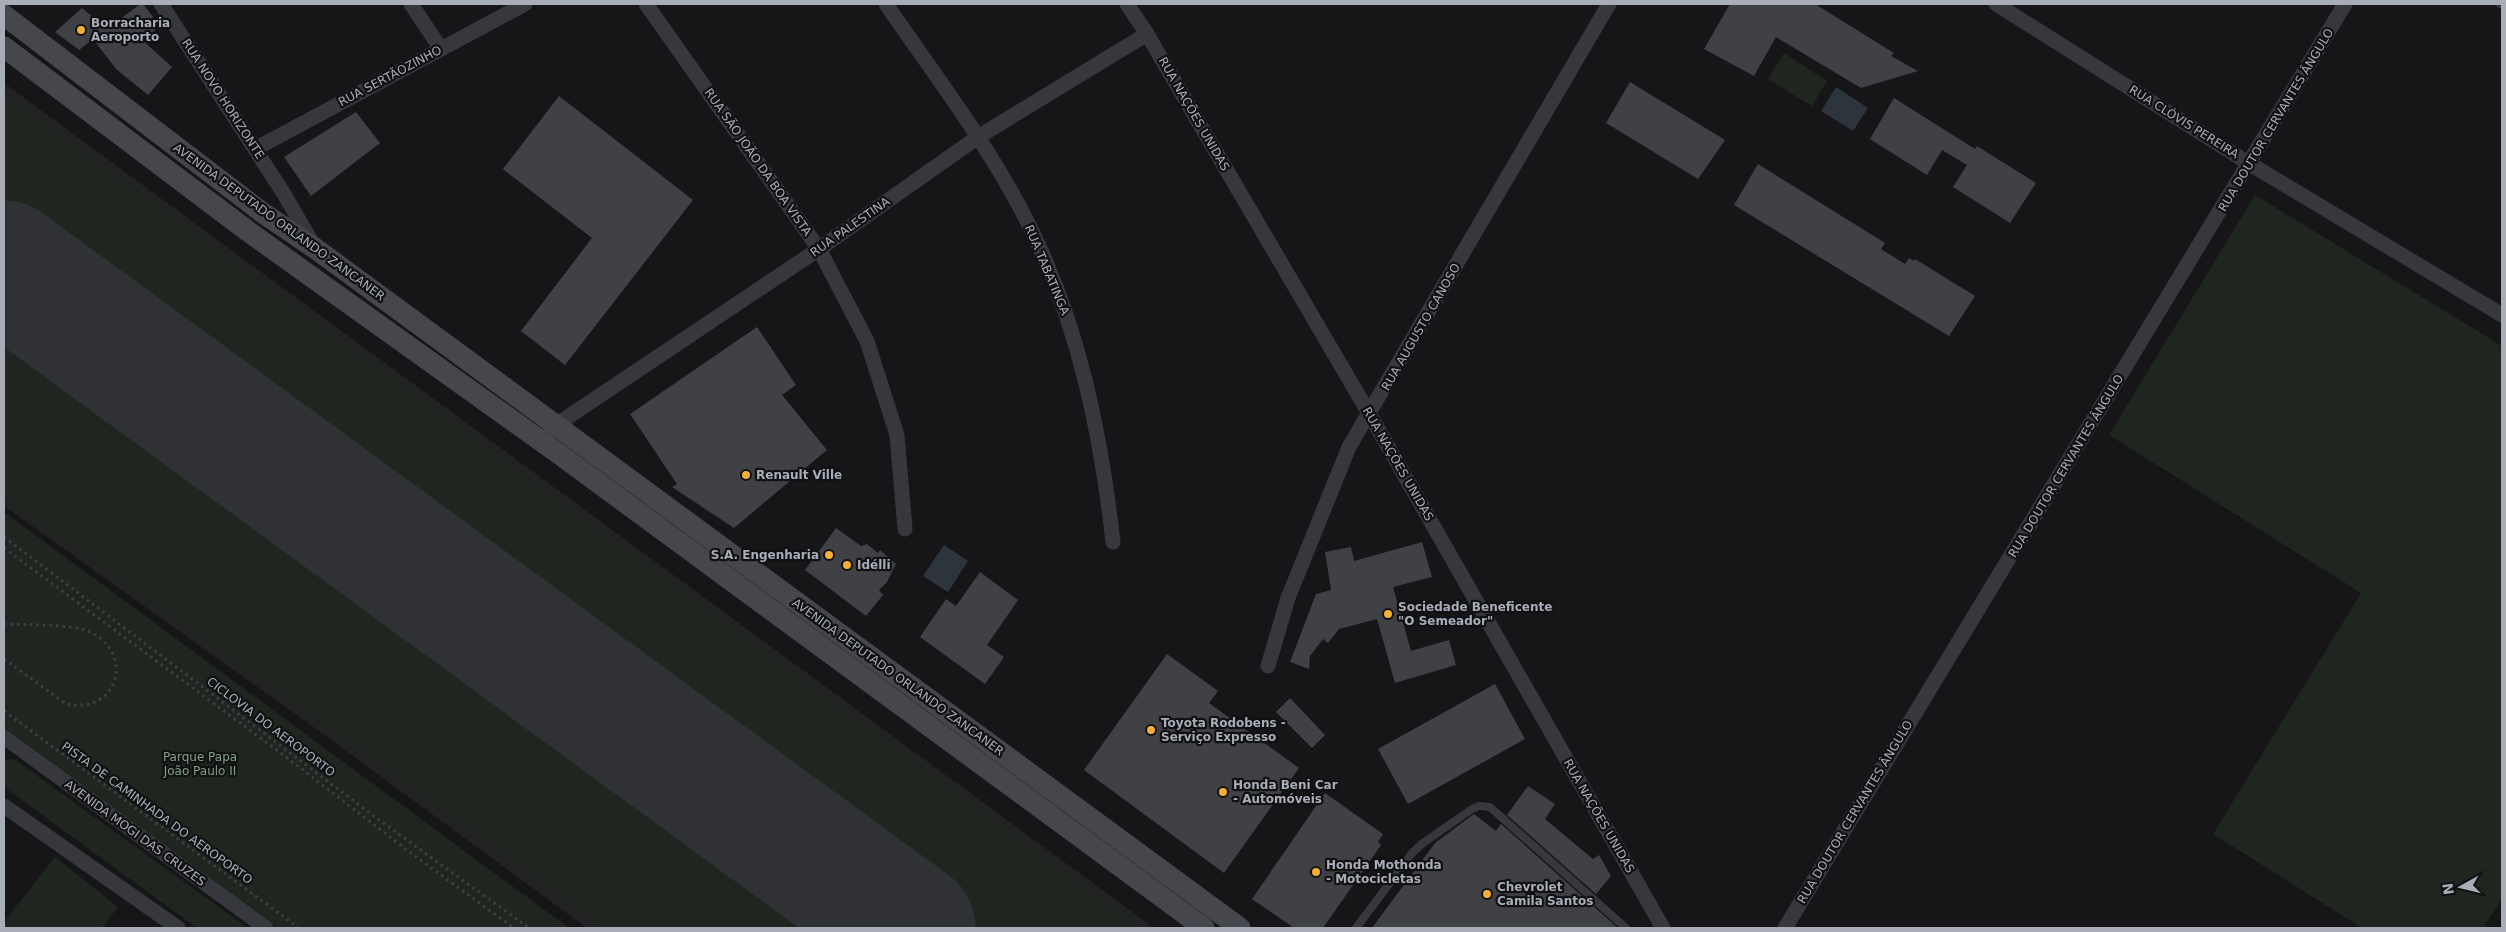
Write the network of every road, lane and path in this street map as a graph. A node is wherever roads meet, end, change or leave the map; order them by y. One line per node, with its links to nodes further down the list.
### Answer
1 (161, 4): 15 (street, RUA NOVO HORIZONTE)
2 (410, 4): 13 (street)
3 (526, 4): 13 (street, RUA SERTÃOZINHO)
4 (646, 4): 20 (street, RUA SÃO JOÃO DA BOA VISTA)
5 (886, 4): 14 (street, RUA TABATINGA)
6 (1127, 4): 11 (street, RUA NAÇÕES UNIDAS)
7 (1609, 4): 24 (street, RUA AUGUSTO CANOSO)
8 (1996, 4): 16 (street, RUA CLÓVIS PEREIRA)
9 (2345, 4): 16 (street, RUA DOUTOR CERVANTES ÂNGULO)
10 (4, 15): 18 (main road, AVENIDA DEPUTADO ORLANDO ZANCANER)
11 (1147, 34): 14 (street, RUA PALESTINA); 24 (street, RUA NAÇÕES UNIDAS)
12 (4, 48): 23 (main road, AVENIDA DEPUTADO ORLANDO ZANCANER)
13 (441, 49): 15 (street, RUA SERTÃOZINHO)
14 (978, 137): 20 (street, RUA PALESTINA); 31 (street, RUA TABATINGA)
15 (255, 149): 17 (street, RUA NOVO HORIZONTE)
16 (2250, 164): 21 (street, RUA CLÓVIS PEREIRA); 49 (street, RUA DOUTOR CERVANTES ÂNGULO)
17 (284, 194): 18 (street); 19 (street, RUA NOVO HORIZONTE)
18 (263, 213): 19 (main road, AVENIDA DEPUTADO ORLANDO ZANCANER)
19 (316, 249): 22 (main road, AVENIDA DEPUTADO ORLANDO ZANCANER)
20 (819, 249): 25 (street, RUA PALESTINA); 29 (street, RUA SÃO JOÃO DA BOA VISTA)
21 (2502, 315)
22 (507, 390): 23 (main road); 25 (main road, AVENIDA DEPUTADO ORLANDO ZANCANER)
23 (499, 411): 26 (main road, AVENIDA DEPUTADO ORLANDO ZANCANER)
24 (1370, 415): 35 (street, RUA AUGUSTO CANOSO); 48 (street, RUA NAÇÕES UNIDAS)
25 (556, 425): 26 (street); 27 (main road, AVENIDA DEPUTADO ORLANDO ZANCANER)
26 (542, 442): 28 (main road, AVENIDA DEPUTADO ORLANDO ZANCANER)
27 (604, 460): 28 (main road); 45 (main road, AVENIDA DEPUTADO ORLANDO ZANCANER)
28 (591, 478): 44 (main road, AVENIDA DEPUTADO ORLANDO ZANCANER)
29 (905, 529)
30 (4, 537): 43 (path, CICLOVIA DO AEROPORTO)
31 (1113, 542)
32 (4, 548): 42 (path, CICLOVIA DO AEROPORTO)
33 (4, 624): 34 (path)
34 (4, 659)
35 (1268, 666)
36 (4, 711): 41 (path, PISTA DE CAMINHADA DO AEROPORTO)
37 (4, 737): 40 (street, AVENIDA MOGI DAS CRUZES)
38 (4, 806): 39 (street)
39 (178, 928)
40 (266, 928)
41 (299, 928)
42 (514, 928)
43 (529, 928)
44 (1204, 928)
45 (1240, 928)
46 (1356, 928): 47 (lane)
47 (1626, 928)
48 (1663, 928)
49 (1785, 928)

